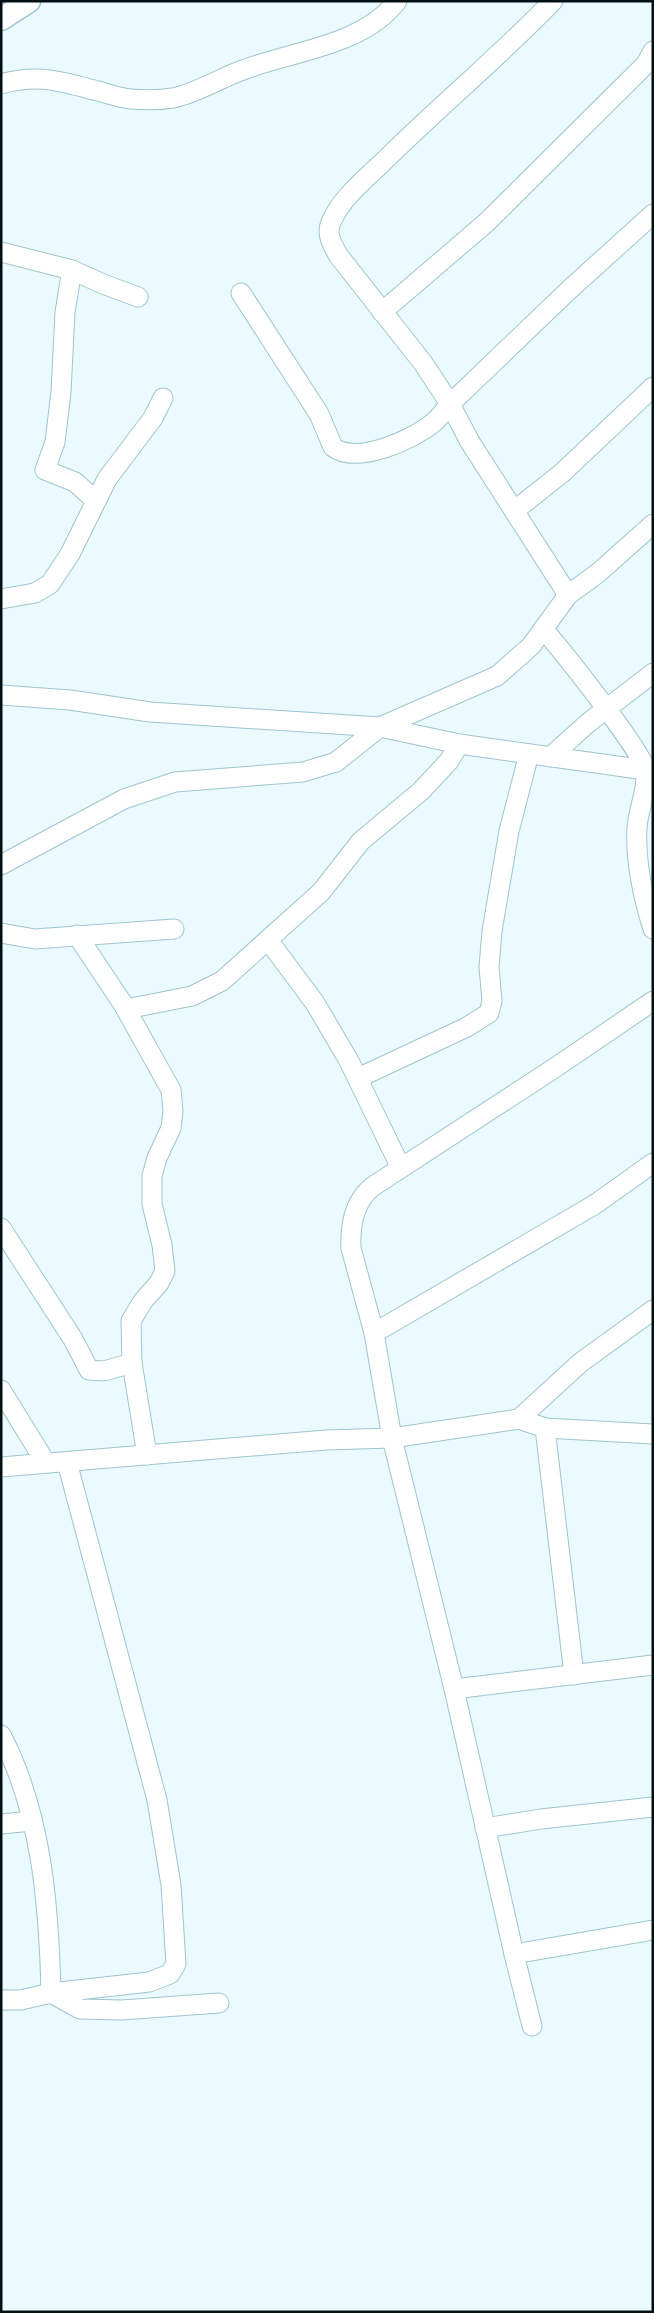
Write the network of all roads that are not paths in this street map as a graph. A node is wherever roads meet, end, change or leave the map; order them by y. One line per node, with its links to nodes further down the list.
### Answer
1 (29, 1): 4 (street)
2 (396, 1): 6 (street)
3 (553, 1): 12 (street)
4 (1, 19)
5 (653, 51): 12 (street)
6 (1, 84)
7 (653, 214): 15 (street)
8 (1, 252): 9 (street)
9 (72, 270): 11 (street); 16 (street)
10 (241, 293): 15 (street)
11 (138, 296)
12 (382, 312): 15 (street)
13 (653, 387): 17 (street)
14 (163, 398): 16 (street)
15 (450, 404): 17 (street)
16 (96, 501): 20 (street)
17 (514, 511): 19 (street)
18 (653, 524): 19 (street)
19 (568, 595): 21 (street)
20 (1, 599)
21 (543, 629): 24 (street); 25 (street)
22 (653, 673): 24 (street)
23 (1, 695): 25 (street)
24 (605, 709): 28 (street); 29 (street)
25 (380, 726): 26 (street); 30 (street)
26 (459, 744): 27 (street); 35 (street)
27 (529, 754): 28 (street); 38 (street)
28 (550, 757): 29 (street)
29 (650, 770): 32 (street)
30 (1, 865)
31 (174, 929): 34 (street)
32 (653, 929)
33 (1, 933): 34 (street)
34 (77, 935): 37 (street)
35 (268, 940): 37 (street); 38 (street)
36 (653, 1001): 40 (street)
37 (126, 1009): 44 (street)
38 (358, 1078): 40 (street)
39 (653, 1163): 43 (street)
40 (401, 1168): 43 (street)
41 (1, 1228): 44 (street)
42 (653, 1310): 46 (street)
43 (374, 1333): 49 (street)
44 (132, 1363): 50 (street)
45 (1, 1390): 52 (street)
46 (519, 1419): 47 (street); 49 (street)
47 (545, 1428): 48 (street); 55 (street)
48 (653, 1434)
49 (392, 1438): 50 (street); 56 (street)
50 (147, 1455): 51 (street)
51 (67, 1462): 52 (street); 64 (street)
52 (46, 1464): 53 (street)
53 (1, 1467)
54 (653, 1665): 55 (street)
55 (574, 1675): 56 (street)
56 (454, 1689): 61 (street)
57 (1, 1735): 59 (street)
58 (653, 1807): 61 (street)
59 (32, 1821): 60 (street); 64 (street)
60 (1, 1824)
61 (485, 1828): 63 (street)
62 (653, 1930): 63 (street)
63 (514, 1954): 67 (street)
64 (51, 1993): 65 (street); 66 (street)
65 (1, 2000)
66 (219, 2003)
67 (532, 2026)

